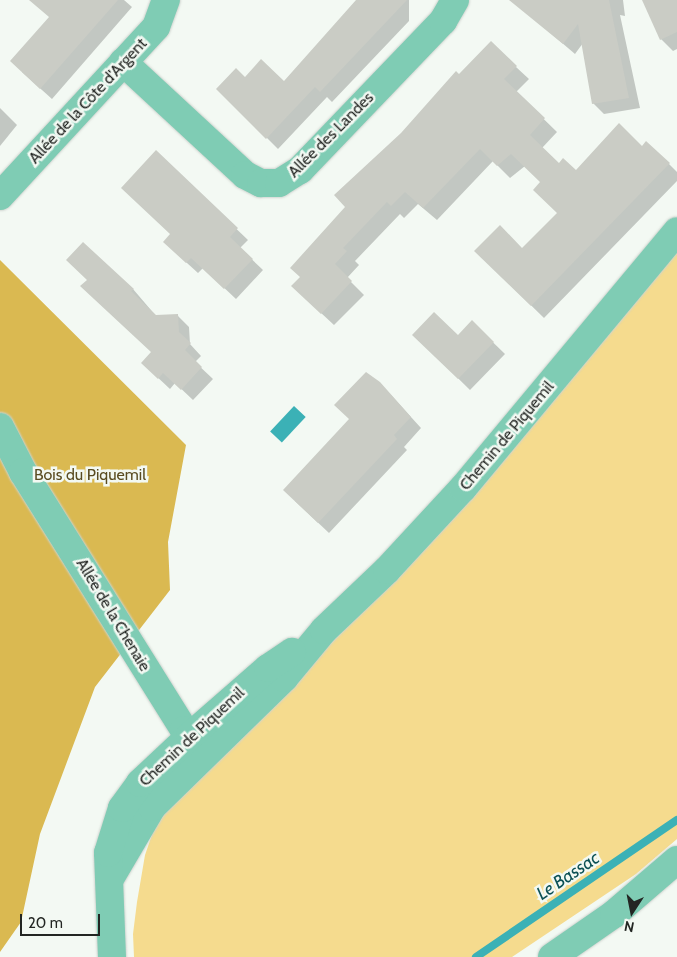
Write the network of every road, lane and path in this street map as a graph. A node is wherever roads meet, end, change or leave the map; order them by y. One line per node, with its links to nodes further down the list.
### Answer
1 (166, 0): 3 (street, Allée de la Côte d'Argent)
2 (455, 0): 3 (street, Allée des Landes)
3 (123, 62): 4 (street, Allée de la Côte d'Argent)
4 (0, 196)
5 (677, 231): 9 (street, Chemin de Piquemil)
6 (0, 426): 8 (street, Allée de la Chenaie)
7 (0, 452): 8 (street, Allée de la Chenaie)
8 (23, 472): 9 (street, Allée de la Chenaie)
9 (199, 744): 11 (street, Chemin de Piquemil)
10 (677, 860): 12 (street)
11 (112, 957)
12 (552, 957)

